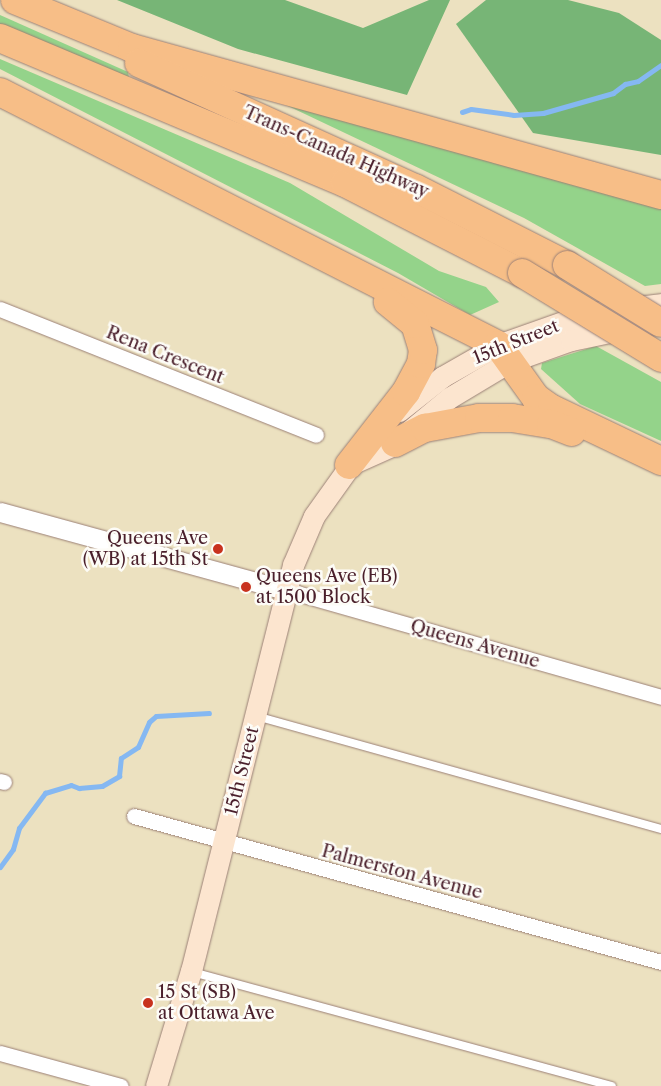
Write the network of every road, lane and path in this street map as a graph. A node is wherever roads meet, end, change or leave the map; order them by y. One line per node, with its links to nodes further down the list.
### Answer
1 (15, 0): 5 (highway)
2 (0, 1): 9 (highway, Trans-Canada Highway, bridge)
3 (0, 38): 11 (highway, Trans-Canada Highway, bridge)
4 (0, 92): 6 (highway)
5 (661, 195)
6 (248, 220): 10 (highway); 16 (highway)
7 (661, 304): 10 (main road, 15th Street)
8 (0, 309): 12 (street, Rena Crescent)
9 (661, 322): 10 (main road, 15th Street)
10 (503, 353): 13 (main road, 15th Street); 14 (highway); 16 (main road, 15th Street)
11 (661, 358)
12 (316, 435)
13 (395, 443): 14 (highway); 16 (main road, 15th Street)
14 (624, 445): 15 (highway)
15 (661, 461)
16 (348, 465): 18 (main road, 15th Street)
17 (0, 512): 18 (street, Queens Avenue)
18 (286, 590): 19 (street, Queens Avenue); 20 (main road, 15th Street)
19 (661, 696)
20 (256, 716): 22 (lane); 23 (main road, 15th Street)
21 (134, 816): 23 (street, Palmerston Avenue)
22 (661, 829)
23 (224, 842): 24 (street, Palmerston Avenue); 25 (main road, 15th Street)
24 (661, 962)
25 (191, 971): 28 (main road, 15th Street); 29 (lane)
26 (0, 1053): 27 (street)
27 (121, 1086)
28 (156, 1086)
29 (612, 1086)

